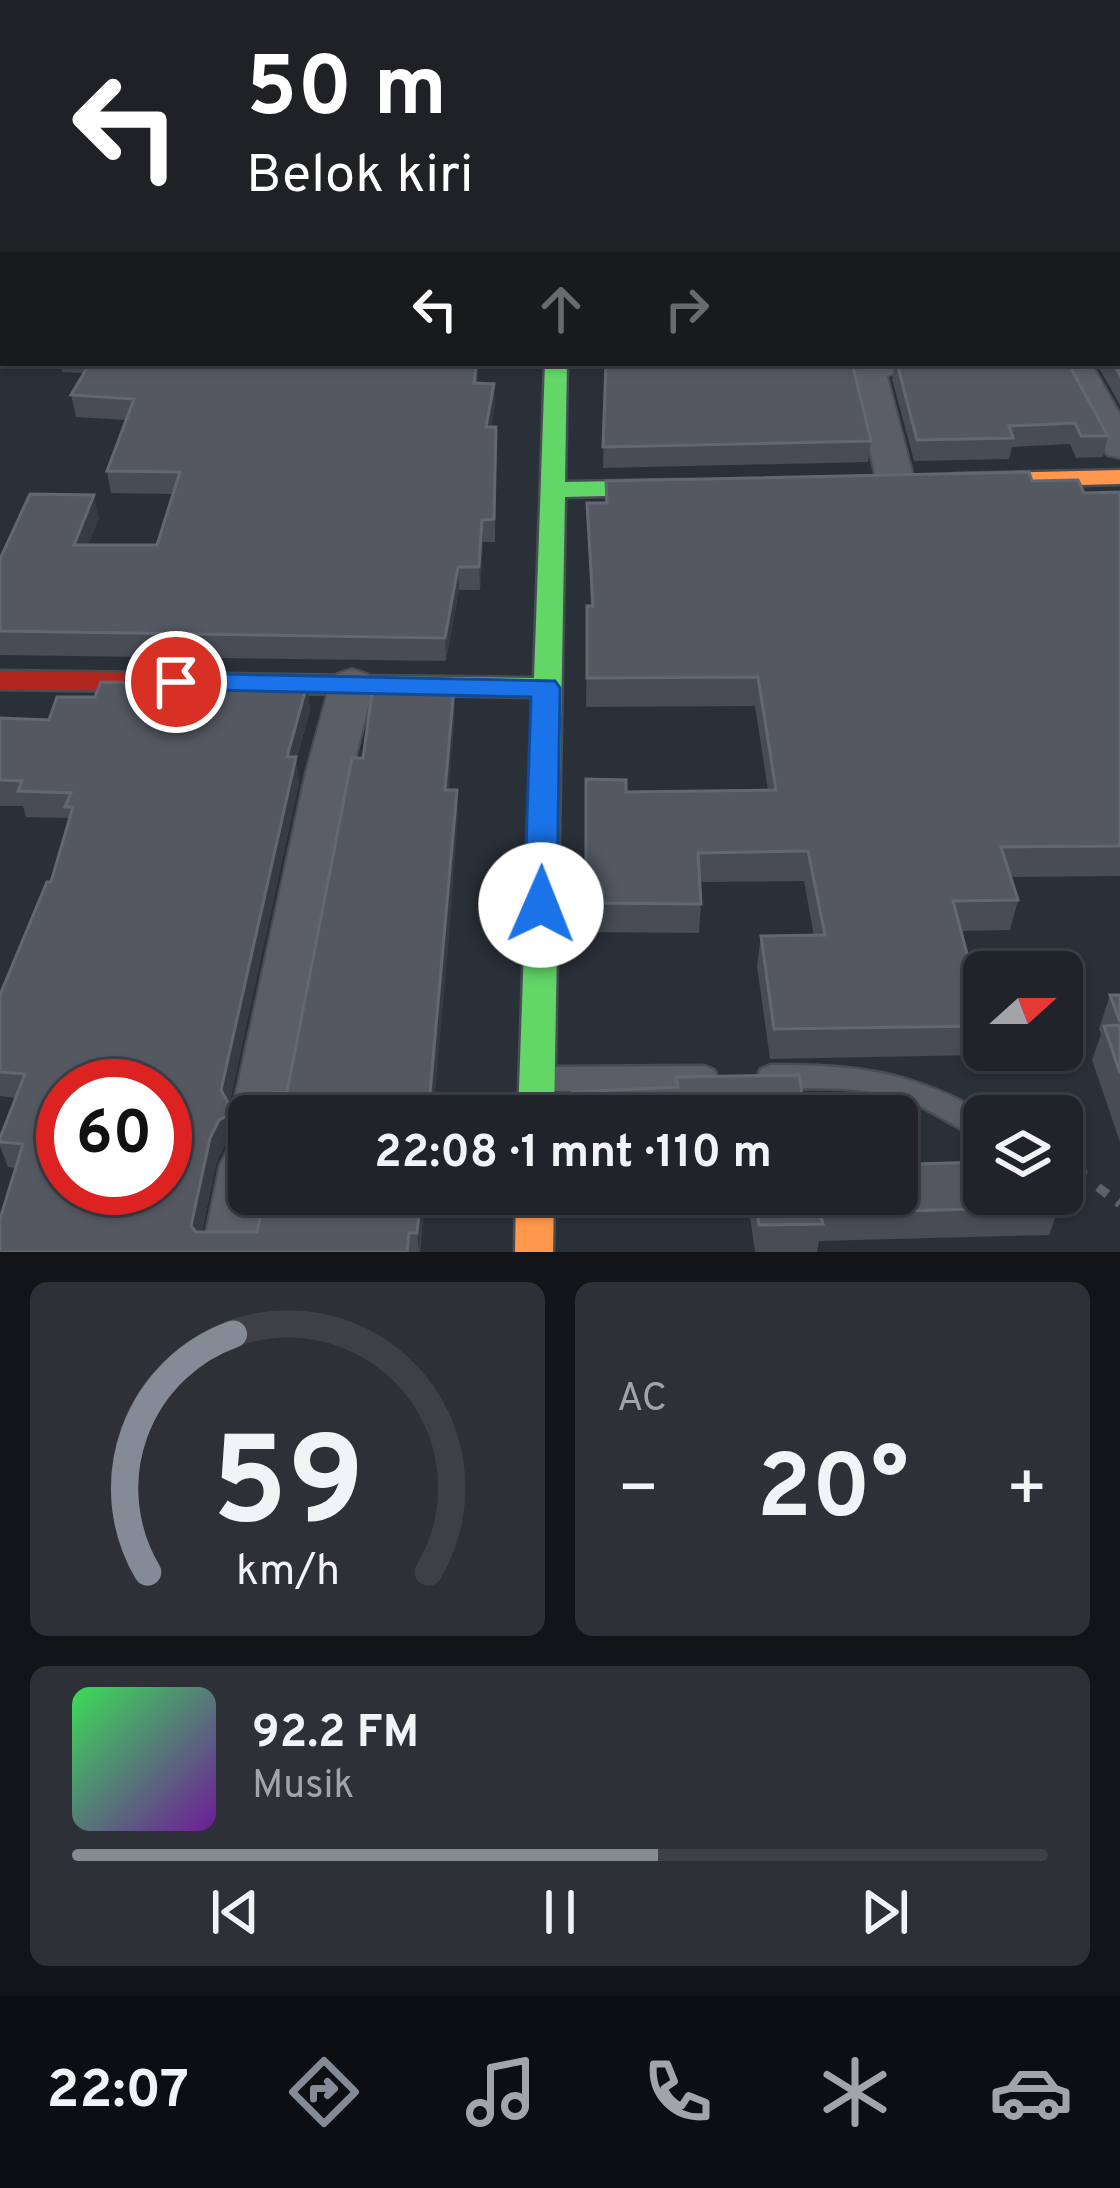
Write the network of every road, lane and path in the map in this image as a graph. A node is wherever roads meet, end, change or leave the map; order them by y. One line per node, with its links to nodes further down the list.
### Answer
1 (556, 366): 8 (main road)
2 (877, 366): 6 (street)
3 (1076, 366): 4 (street)
4 (1120, 447)
5 (1120, 477): 6 (main road)
6 (884, 483)
7 (712, 487): 8 (main road)
8 (552, 490): 11 (main road)
9 (0, 680): 10 (main road)
10 (352, 685): 11 (main road); 13 (street)
11 (545, 688): 12 (main road)
12 (537, 1079): 14 (main road); 15 (lane)
13 (263, 1095)
14 (537, 1095)
15 (963, 1114)
16 (239, 1215): 18 (street)
17 (535, 1215): 19 (main road)
18 (232, 1252)
19 (534, 1252)

